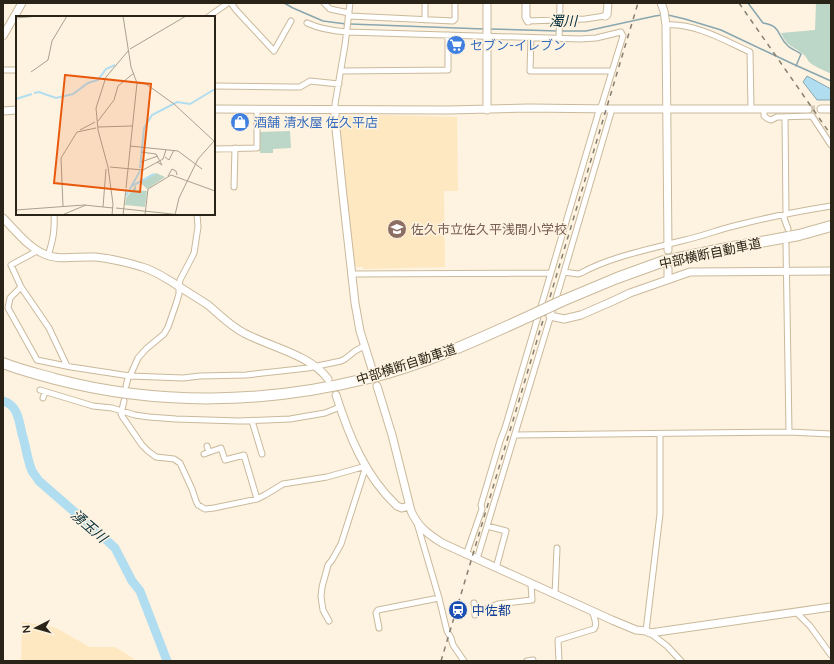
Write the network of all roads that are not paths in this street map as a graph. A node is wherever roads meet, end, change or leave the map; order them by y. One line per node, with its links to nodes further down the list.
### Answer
1 (22, 3): 25 (street)
2 (231, 3): 18 (street)
3 (324, 3): 15 (street)
4 (350, 3): 15 (street)
5 (425, 3): 16 (street)
6 (455, 3): 16 (street)
7 (487, 3): 24 (street)
8 (526, 3): 19 (street)
9 (560, 3): 17 (street)
10 (608, 3): 14 (street)
11 (661, 3): 21 (street)
12 (226, 4): 13 (street)
13 (209, 16)
14 (605, 16): 17 (street)
15 (348, 17): 16 (street); 22 (street)
16 (425, 20)
17 (560, 20): 19 (street); 27 (street)
18 (291, 21)
19 (528, 22)
20 (307, 23): 22 (street)
21 (665, 23): 38 (street); 39 (street)
22 (347, 31): 23 (street); 30 (street)
23 (448, 35): 24 (street); 30 (street)
24 (487, 35): 26 (street); 46 (street)
25 (3, 36)
26 (531, 38): 27 (street); 31 (street)
27 (559, 38): 31 (street)
28 (3, 70): 29 (street)
29 (16, 70)
30 (341, 71): 32 (street)
31 (612, 71): 36 (street)
32 (339, 84): 33 (street); 45 (street)
33 (215, 86)
34 (215, 109): 35 (street)
35 (257, 109): 45 (street); 50 (street)
36 (600, 109): 37 (street); 46 (street); 70 (street)
37 (612, 109): 38 (street); 69 (street)
38 (666, 109): 39 (street); 63 (street)
39 (751, 109): 40 (street)
40 (764, 109): 41 (street); 48 (street)
41 (808, 109)
42 (821, 109): 43 (street)
43 (831, 109)
44 (16, 110): 47 (street)
45 (335, 110): 46 (street); 71 (street)
46 (488, 110)
47 (3, 111)
48 (786, 117): 49 (street); 54 (street)
49 (831, 145)
50 (235, 148): 51 (street); 52 (street)
51 (215, 149)
52 (234, 187)
53 (831, 206): 54 (street)
54 (786, 214): 60 (street); 63 (street)
55 (54, 215): 65 (street)
56 (197, 215): 73 (street)
57 (3, 218): 64 (street)
58 (831, 221): 61 (highway, 中部横断自動車道)
59 (831, 226): 61 (highway, 中部横断自動車道)
60 (788, 229)
61 (772, 239): 77 (highway, 中部横断自動車道, bridge)
62 (786, 244): 67 (street)
63 (668, 247): 69 (street)
64 (37, 251): 65 (street); 74 (street)
65 (48, 256): 73 (street)
66 (668, 269): 72 (street)
67 (787, 271): 68 (street); 72 (street); 91 (street)
68 (831, 271)
69 (564, 272): 75 (street)
70 (551, 273): 71 (street); 103 (street)
71 (351, 274): 76 (street)
72 (668, 279): 75 (street)
73 (179, 286): 79 (street); 81 (street)
74 (21, 287): 78 (street); 78 (street)
75 (550, 316): 94 (street)
76 (364, 346): 79 (street); 80 (street)
77 (3, 363)
78 (67, 366): 81 (street)
79 (316, 366): 81 (street); 82 (street)
80 (372, 369)
81 (130, 376): 83 (street)
82 (328, 379)
83 (126, 386)
84 (377, 386): 99 (street)
85 (43, 393): 89 (street)
86 (336, 395): 88 (street)
87 (124, 400): 89 (street)
88 (340, 406): 90 (street); 97 (street)
89 (122, 411): 90 (street); 98 (street)
90 (252, 421): 95 (street)
91 (789, 432): 92 (street); 93 (street)
92 (660, 434): 94 (street); 115 (street)
93 (831, 434)
94 (515, 435): 101 (street)
95 (254, 450)
96 (207, 451): 98 (street)
97 (366, 466): 98 (street); 99 (street); 113 (street)
98 (257, 499)
99 (409, 506): 100 (street)
100 (417, 523): 103 (street); 108 (street)
101 (487, 526): 104 (street); 105 (street)
102 (557, 548): 107 (street)
103 (466, 555): 104 (street)
104 (477, 560): 105 (street)
105 (496, 568): 106 (street)
106 (531, 584): 107 (street); 109 (street)
107 (555, 594): 111 (street)
108 (439, 598): 114 (street); 119 (street)
109 (474, 603)
110 (831, 607): 112 (street)
111 (592, 611): 115 (street); 120 (street)
112 (796, 612): 115 (street); 116 (street)
113 (329, 621)
114 (378, 628)
115 (648, 632): 121 (street)
116 (831, 655)
117 (526, 659): 118 (street)
118 (533, 660)
119 (464, 661)
120 (559, 661)
121 (681, 661)

